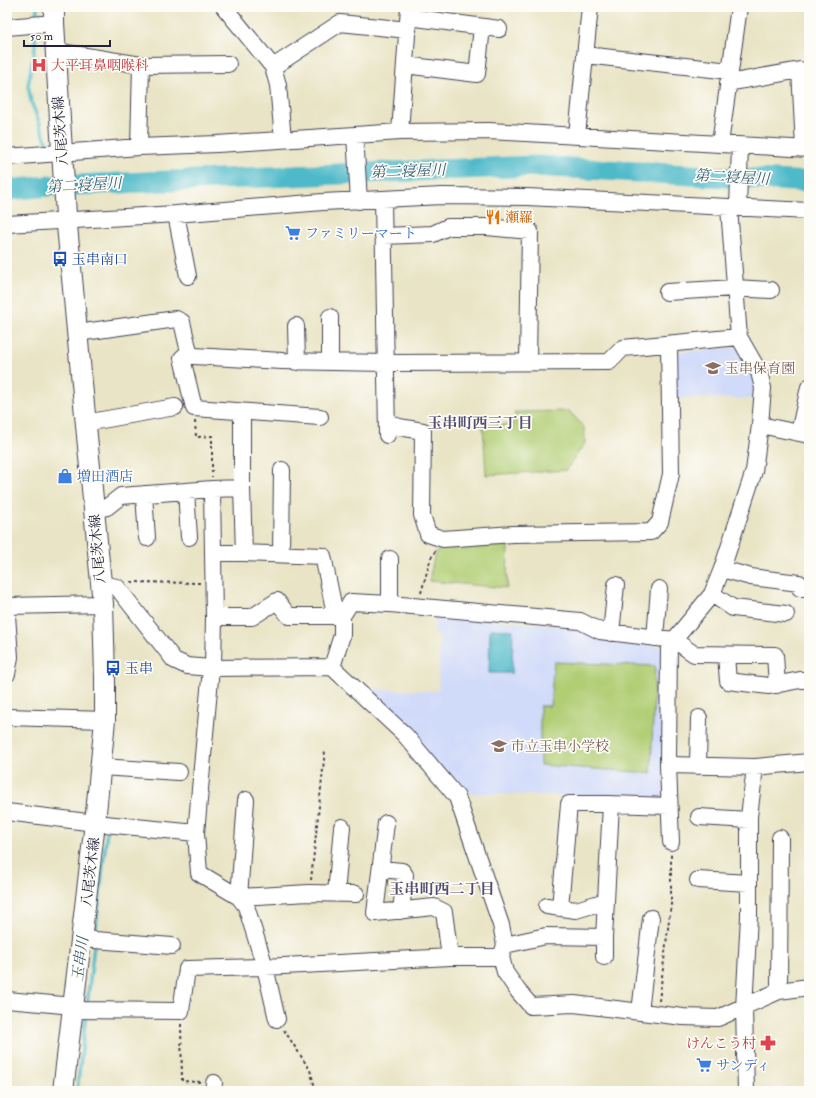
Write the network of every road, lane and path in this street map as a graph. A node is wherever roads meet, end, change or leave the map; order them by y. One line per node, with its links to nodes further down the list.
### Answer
1 (224, 7): 14 (street)
2 (590, 7): 10 (street)
3 (739, 7): 15 (street)
4 (408, 18): 6 (street); 13 (street); 14 (street)
5 (45, 20): 7 (street); 9 (main road, 八尾茨木線)
6 (482, 26): 8 (street); 13 (street)
7 (7, 27)
8 (499, 29)
9 (55, 51): 12 (street); 24 (main road, 八尾茨木線)
10 (585, 55): 15 (street); 18 (street)
11 (228, 64): 12 (street)
12 (141, 65): 22 (street)
13 (405, 65): 16 (street)
14 (273, 67): 19 (street)
15 (729, 77): 20 (street); 23 (street)
16 (400, 132): 17 (street); 18 (street)
17 (355, 135): 19 (street); 27 (street)
18 (577, 135): 20 (street)
19 (283, 139): 22 (street)
20 (720, 144): 21 (street)
21 (740, 146): 23 (street); 28 (street)
22 (139, 147): 24 (street)
23 (807, 148)
24 (62, 155): 25 (street); 31 (main road, 八尾茨木線)
25 (7, 157)
26 (383, 199): 27 (street); 28 (street); 33 (street)
27 (359, 201): 30 (street)
28 (734, 208): 29 (street); 35 (street)
29 (809, 211)
30 (176, 214): 31 (street); 34 (street)
31 (66, 217): 32 (street); 40 (main road, 八尾茨木線)
32 (7, 224)
33 (383, 236): 46 (street); 47 (street)
34 (188, 276)
35 (735, 288): 36 (street); 37 (street); 41 (street)
36 (771, 290)
37 (667, 292)
38 (330, 318): 45 (street)
39 (296, 326): 44 (street)
40 (77, 333): 43 (street); 53 (main road, 八尾茨木線)
41 (739, 337): 42 (street); 54 (street)
42 (669, 344): 46 (street); 65 (street)
43 (189, 352): 44 (street); 50 (street)
44 (297, 362): 45 (street)
45 (330, 362): 47 (street)
46 (528, 362): 47 (street)
47 (386, 363): 65 (street)
48 (809, 387): 55 (street)
49 (175, 407): 53 (street)
50 (194, 408): 51 (street); 58 (path)
51 (242, 412): 52 (street); 57 (street)
52 (320, 417)
53 (85, 423): 62 (main road, 八尾茨木線)
54 (760, 425): 55 (street); 70 (street)
55 (804, 434)
56 (282, 470): 68 (street)
57 (242, 488): 58 (street); 66 (street)
58 (212, 489): 60 (street); 67 (street)
59 (7, 491): 77 (path)
60 (186, 491): 61 (street); 63 (street)
61 (144, 494): 62 (street); 64 (street)
62 (94, 510): 72 (main road, 八尾茨木線)
63 (189, 537)
64 (146, 538)
65 (443, 539): 82 (path)
66 (244, 552): 67 (street); 68 (street)
67 (213, 553): 73 (street)
68 (281, 554): 85 (street)
69 (390, 559): 80 (street)
70 (722, 569): 75 (street); 78 (street)
71 (130, 582): 73 (path)
72 (100, 584): 79 (main road, 八尾茨木線); 91 (street)
73 (214, 584): 86 (street)
74 (616, 585): 87 (street)
75 (809, 588)
76 (659, 589): 88 (street)
77 (7, 594)
78 (712, 594): 83 (street); 88 (street)
79 (103, 604): 81 (street); 97 (main road, 八尾茨木線)
80 (390, 604): 82 (street); 85 (street)
81 (7, 606)
82 (418, 606): 87 (street)
83 (786, 614)
84 (7, 615): 92 (street)
85 (342, 616): 86 (street); 90 (street)
86 (214, 617): 91 (street)
87 (611, 633): 88 (street)
88 (666, 639): 89 (street); 100 (street)
89 (726, 655): 94 (street); 94 (street)
90 (332, 667): 91 (street); 130 (street)
91 (212, 668): 114 (street)
92 (7, 674)
93 (809, 680): 94 (street)
94 (777, 685)
95 (7, 717): 97 (street)
96 (699, 718): 101 (street)
97 (105, 720): 102 (main road, 八尾茨木線)
98 (325, 751): 120 (path)
99 (809, 762): 103 (street)
100 (668, 765): 101 (street); 107 (street)
101 (698, 766): 103 (street)
102 (101, 767): 104 (street); 111 (main road, 八尾茨木線)
103 (756, 767): 110 (street)
104 (179, 772)
105 (246, 800): 123 (street)
106 (611, 804): 107 (street); 124 (street); 124 (street)
107 (669, 806): 116 (street)
108 (7, 812): 111 (street)
109 (699, 817): 110 (street)
110 (749, 820): 119 (street)
111 (95, 823): 114 (street); 128 (main road, 八尾茨木線)
112 (386, 823): 117 (street)
113 (342, 827): 121 (street)
114 (196, 833): 123 (street)
115 (780, 838): 135 (street)
116 (671, 842): 141 (path)
117 (381, 869): 125 (street); 125 (street)
118 (698, 880): 119 (street)
119 (749, 883): 138 (street)
120 (309, 894): 121 (street); 123 (street)
121 (336, 894): 122 (street)
122 (356, 894)
123 (239, 897): 133 (street)
124 (606, 901): 127 (street)
125 (401, 911): 131 (street)
126 (650, 918): 140 (street)
127 (604, 937): 130 (street); 132 (street)
128 (90, 940): 129 (street); 137 (main road, 八尾茨木線)
129 (172, 946)
130 (503, 951): 131 (street); 140 (street)
131 (450, 957): 133 (street)
132 (604, 957)
133 (265, 967): 139 (street); 142 (street)
134 (809, 987): 135 (street)
135 (779, 991): 138 (street)
136 (7, 1000): 137 (street)
137 (74, 1008): 139 (street); 144 (main road, 八尾茨木線)
138 (744, 1008): 141 (street); 146 (street)
139 (181, 1011): 143 (path)
140 (640, 1012): 141 (street)
141 (657, 1014)
142 (277, 1019): 145 (path)
143 (214, 1087)
144 (63, 1091)
145 (316, 1091)
146 (746, 1091)

